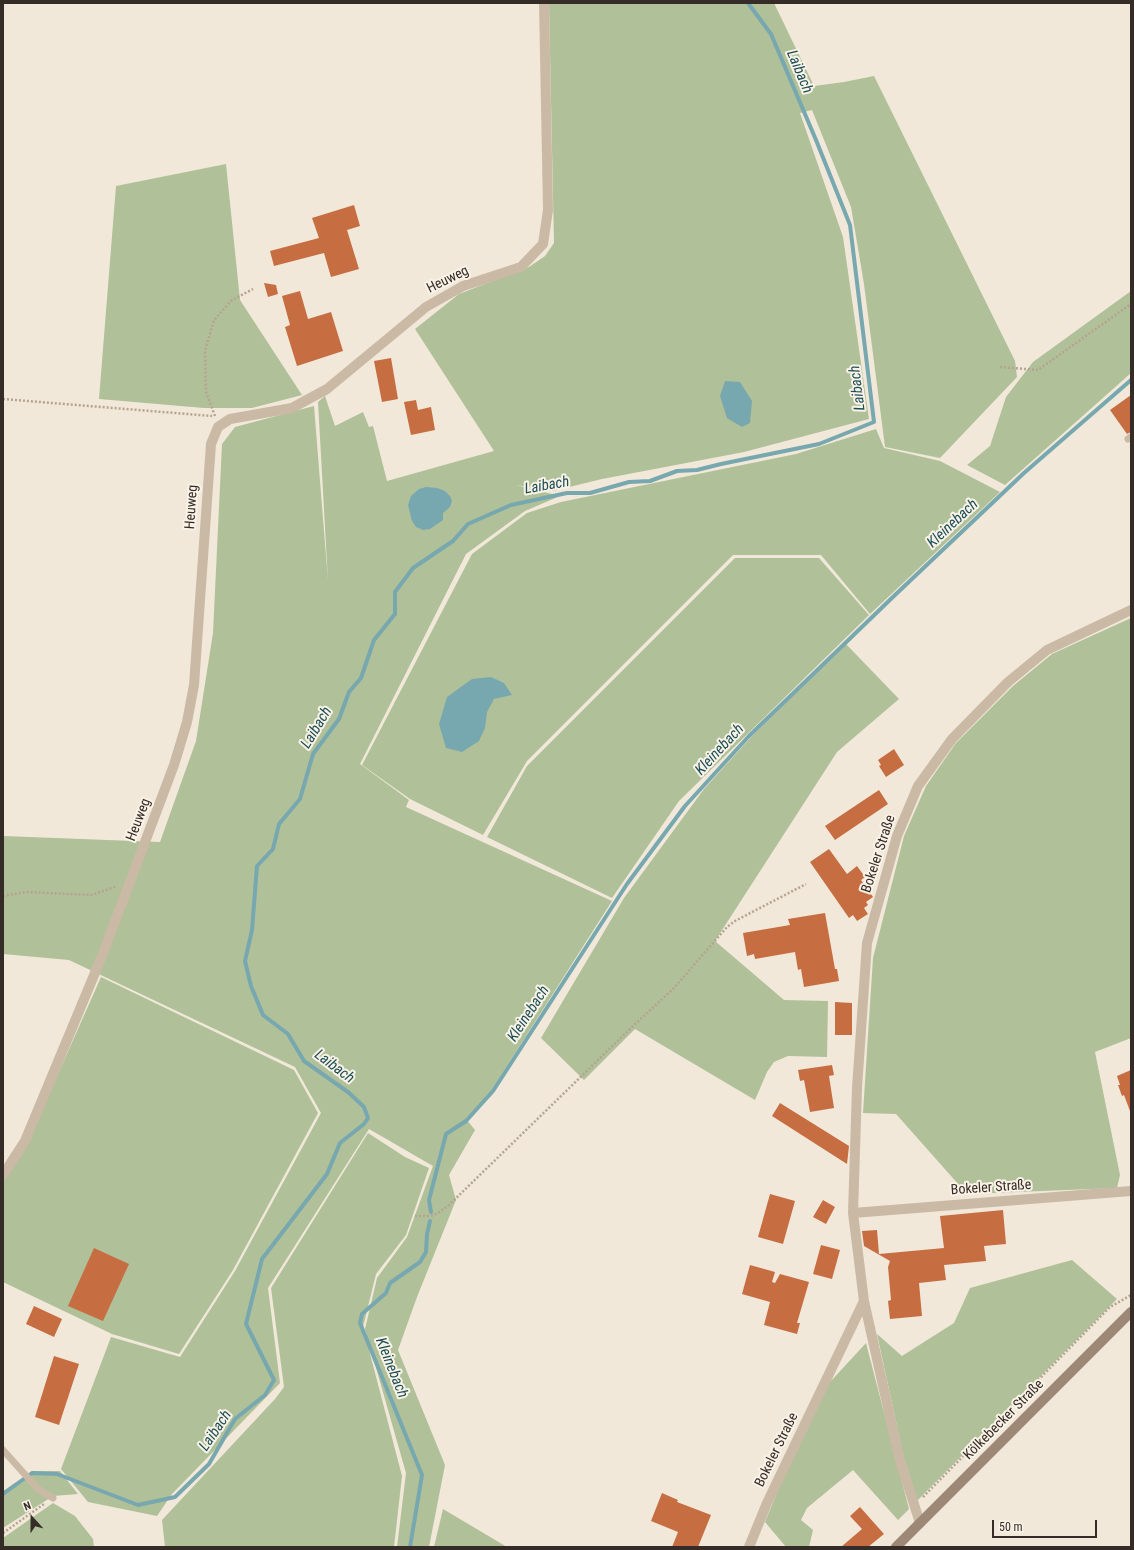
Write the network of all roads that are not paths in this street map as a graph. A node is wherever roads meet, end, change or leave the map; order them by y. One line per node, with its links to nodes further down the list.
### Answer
1 (544, 3): 3 (street, Heuweg)
2 (1131, 610): 5 (street, Bokeler Straße)
3 (3, 1175)
4 (1131, 1191): 5 (street, Bokeler Straße)
5 (853, 1213): 6 (street, Bokeler Straße)
6 (864, 1301): 10 (street, Bokeler Straße); 12 (street, Bokeler Straße)
7 (1131, 1312): 10 (main road, Kölkebecker Straße)
8 (3, 1450): 9 (lane)
9 (53, 1498)
10 (920, 1524): 11 (main road, Kölkebecker Straße)
11 (901, 1545)
12 (748, 1547)

